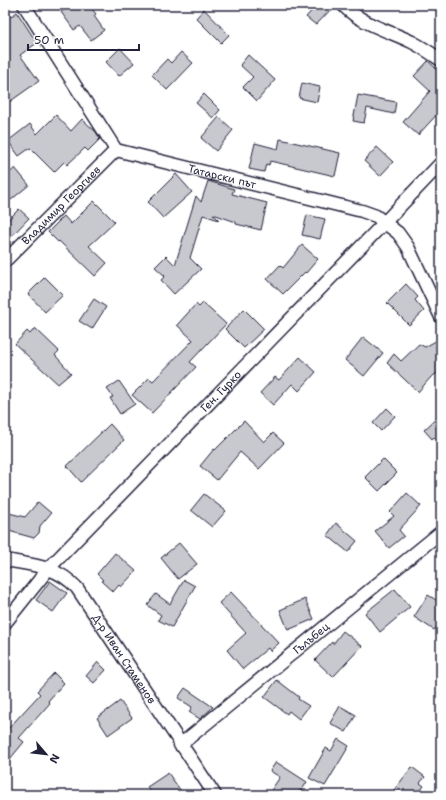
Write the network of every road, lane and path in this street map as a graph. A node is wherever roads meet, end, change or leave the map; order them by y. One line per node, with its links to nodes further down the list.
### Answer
1 (24, 5): 4 (street)
2 (343, 5): 3 (street)
3 (441, 60)
4 (116, 150): 6 (street, Татарски път); 7 (street, Владимир Георгиев)
5 (441, 163): 6 (street, Ген. Гурко)
6 (385, 222): 8 (street, Татарски път); 11 (street, Ген. Гурко)
7 (5, 261)
8 (441, 317)
9 (441, 532): 13 (street, Гълъбец)
10 (5, 560): 11 (street, Д-р Иван Стаменов)
11 (49, 568): 12 (street, Ген. Гурко); 13 (street, Д-р Иван Стаменов)
12 (5, 624)
13 (180, 745): 14 (street, Д-р Иван Стаменов)
14 (215, 795)

